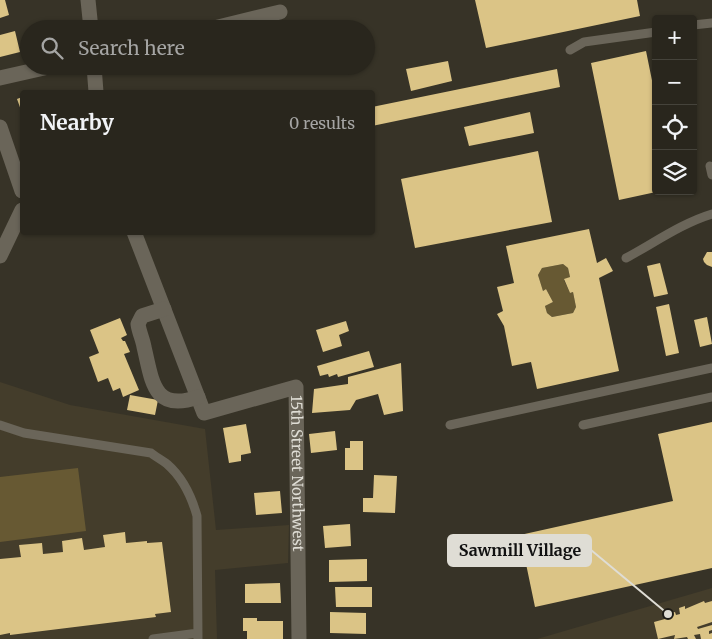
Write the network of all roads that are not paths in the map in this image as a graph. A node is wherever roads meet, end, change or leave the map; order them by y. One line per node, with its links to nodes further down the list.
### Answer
1 (88, 0): 3 (street)
2 (280, 12): 4 (street)
3 (90, 20)
4 (247, 20)
5 (712, 23): 6 (lane)
6 (697, 25)
7 (652, 33): 8 (lane)
8 (570, 50)
9 (20, 73): 11 (street)
10 (95, 75): 12 (street)
11 (0, 78)
12 (96, 90)
13 (0, 127): 14 (street)
14 (20, 185)
15 (20, 214): 18 (street)
16 (712, 214): 19 (lane)
17 (135, 235): 20 (street, 15th Street Northwest)
18 (0, 256)
19 (626, 258)
20 (164, 309): 22 (street, 15th Street Northwest); 22 (street)
21 (712, 368): 26 (lane)
22 (198, 397): 29 (street, 15th Street Northwest)
23 (712, 397): 24 (lane)
24 (583, 424)
25 (0, 425): 27 (lane)
26 (450, 425)
27 (198, 636): 28 (lane)
28 (153, 639)
29 (299, 639)

